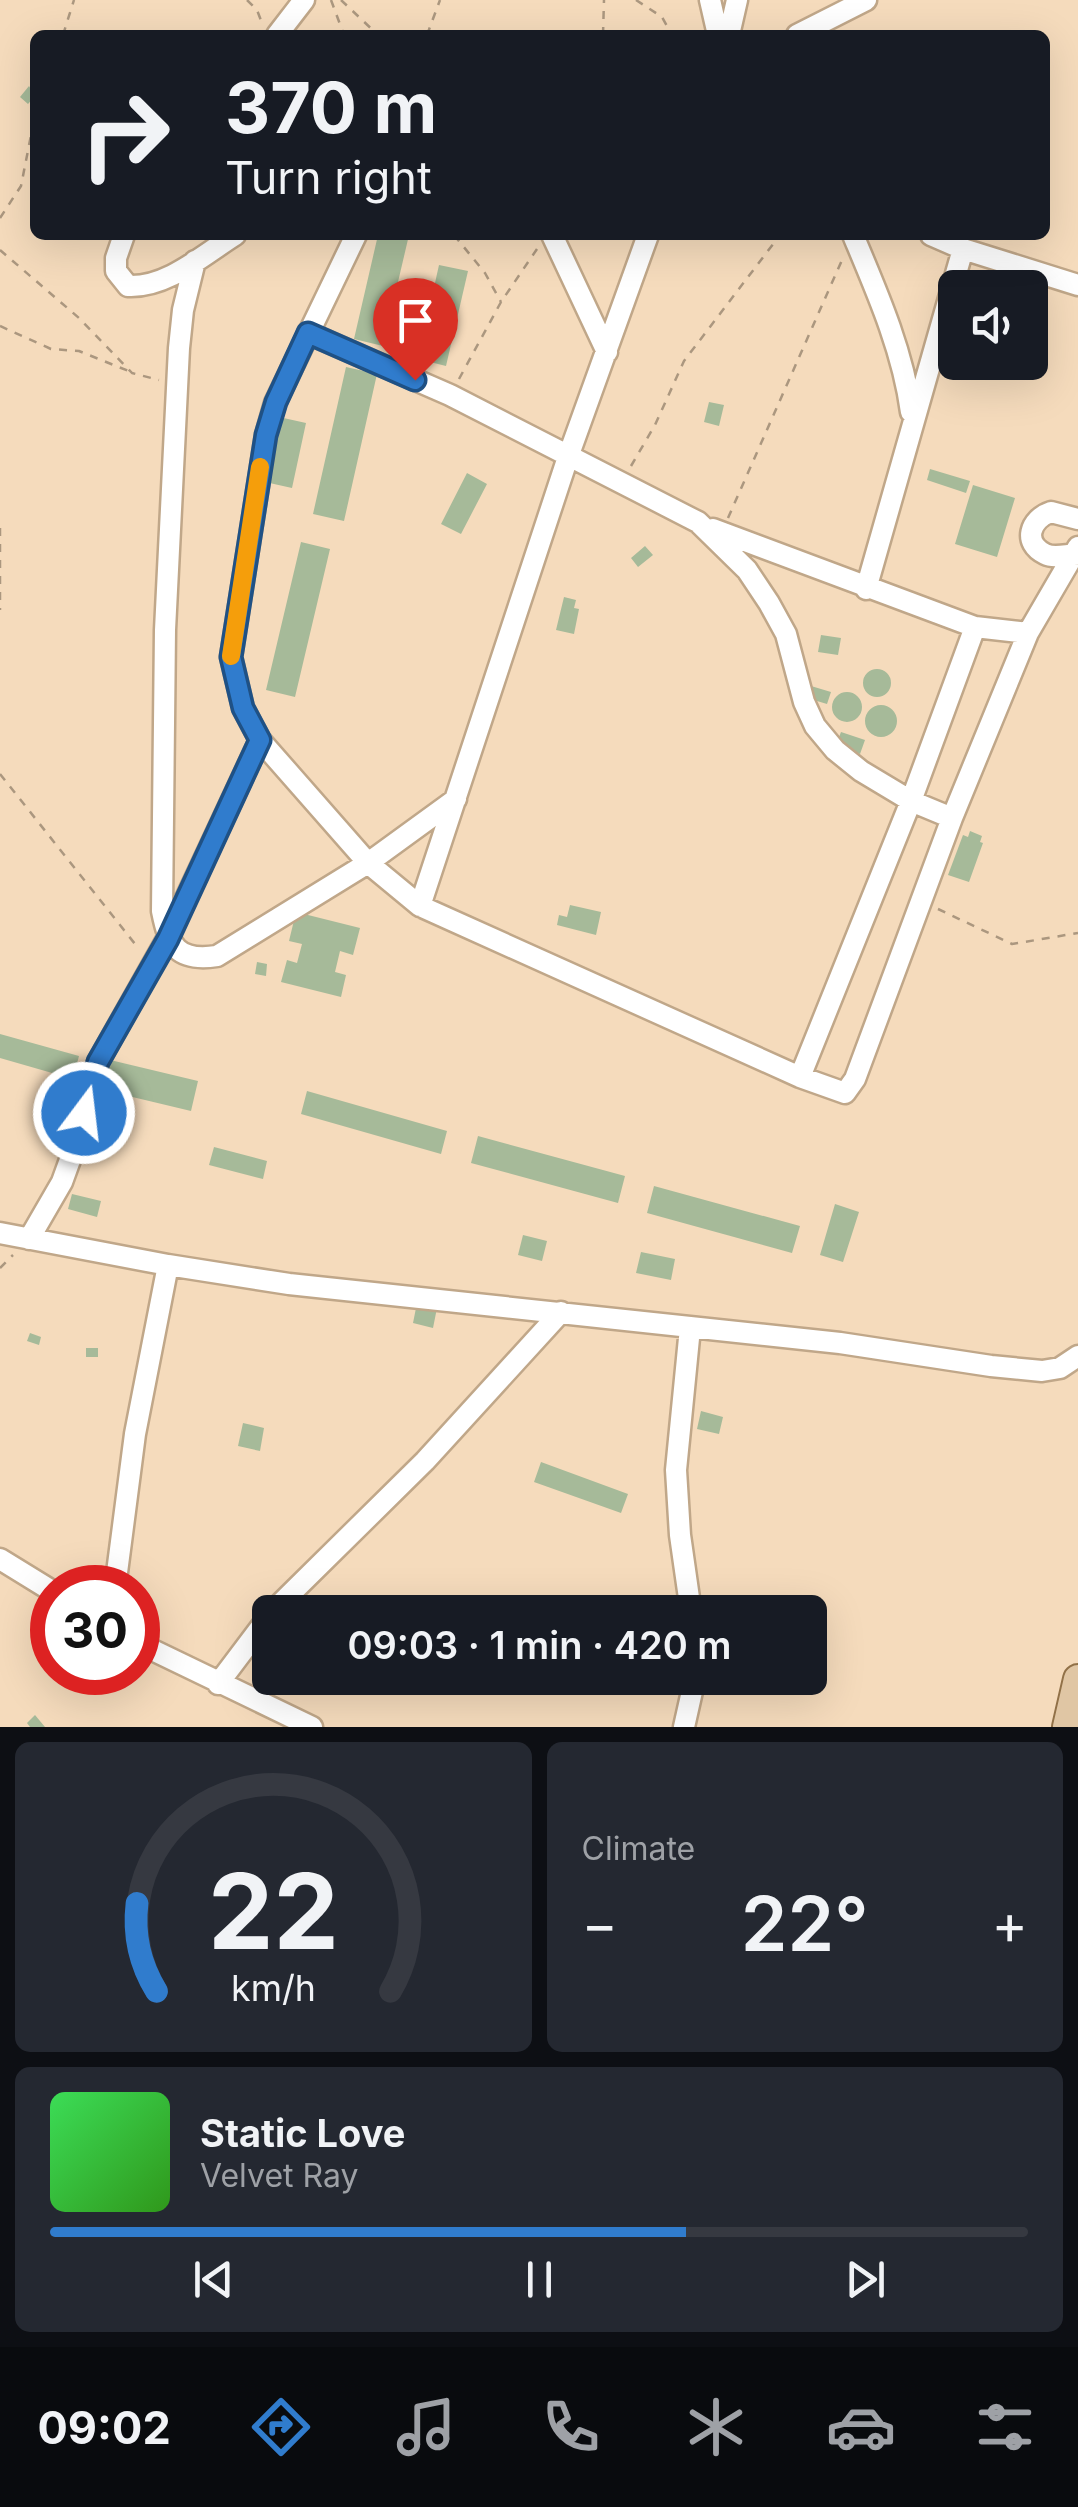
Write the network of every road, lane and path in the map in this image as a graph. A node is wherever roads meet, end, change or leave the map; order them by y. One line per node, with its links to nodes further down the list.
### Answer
1 (74, 0): 12 (path)
2 (247, 0): 13 (path)
3 (304, 0): 14 (street)
4 (331, 0): 15 (path)
5 (341, 0): 16 (path)
6 (440, 0): 17 (path)
7 (604, 0): 18 (path)
8 (636, 0): 19 (path)
9 (710, 0): 20 (street)
10 (737, 0): 21 (street)
11 (866, 0): 22 (street)
12 (65, 30)
13 (264, 30)
14 (281, 30)
15 (342, 30)
16 (373, 30)
17 (429, 30)
18 (603, 30)
19 (669, 30)
20 (717, 30)
21 (730, 30)
22 (807, 30)
23 (30, 139): 24 (path)
24 (0, 218)
25 (123, 240): 37 (street)
26 (227, 240): 37 (street)
27 (354, 240): 41 (street)
28 (458, 240): 39 (path)
29 (646, 240): 42 (street)
30 (776, 240): 48 (path)
31 (851, 240): 52 (path)
32 (855, 240): 46 (street)
33 (942, 240): 35 (street)
34 (545, 242): 39 (path); 42 (street)
35 (963, 249): 38 (street); 46 (street)
36 (0, 250): 43 (path)
37 (195, 261): 44 (street)
38 (1078, 285)
39 (502, 302): 45 (path)
40 (0, 326): 43 (path)
41 (308, 333): 45 (street); 58 (street)
42 (607, 352): 47 (street)
43 (132, 372): 44 (path)
44 (178, 384): 67 (street)
45 (450, 395): 47 (street)
46 (912, 424): 54 (street)
47 (568, 457): 48 (street); 60 (street)
48 (620, 484): 50 (street)
49 (1078, 519): 53 (street)
50 (698, 522): 52 (street); 61 (street)
51 (0, 528): 55 (path)
52 (721, 533): 54 (street)
53 (1077, 552): 57 (street)
54 (866, 589): 56 (street)
55 (0, 610)
56 (976, 628): 57 (street); 61 (street)
57 (1028, 633): 62 (street)
58 (260, 740): 63 (street); 67 (street)
59 (0, 774): 68 (path)
60 (456, 800): 63 (street); 65 (street)
61 (911, 801): 62 (street); 69 (street)
62 (952, 818): 64 (street)
63 (368, 862): 65 (street); 67 (street)
64 (921, 902): 66 (path); 69 (street)
65 (420, 906): 69 (street)
66 (1078, 933)
67 (168, 939): 68 (street)
68 (152, 966): 71 (street)
69 (800, 1077)
70 (0, 1233): 71 (street)
71 (28, 1239): 72 (street)
72 (168, 1265): 73 (street); 77 (street)
73 (561, 1312): 74 (street); 79 (street)
74 (690, 1328): 75 (street); 80 (street)
75 (1078, 1356)
76 (0, 1559): 78 (street)
77 (117, 1565)
78 (30, 1577)
79 (290, 1595)
80 (689, 1595)
81 (252, 1639): 84 (street)
82 (160, 1654): 84 (street)
83 (1078, 1679): 88 (main road)
84 (218, 1684): 86 (street)
85 (692, 1695): 87 (street)
86 (312, 1727)
87 (684, 1727)
88 (1067, 1727)

